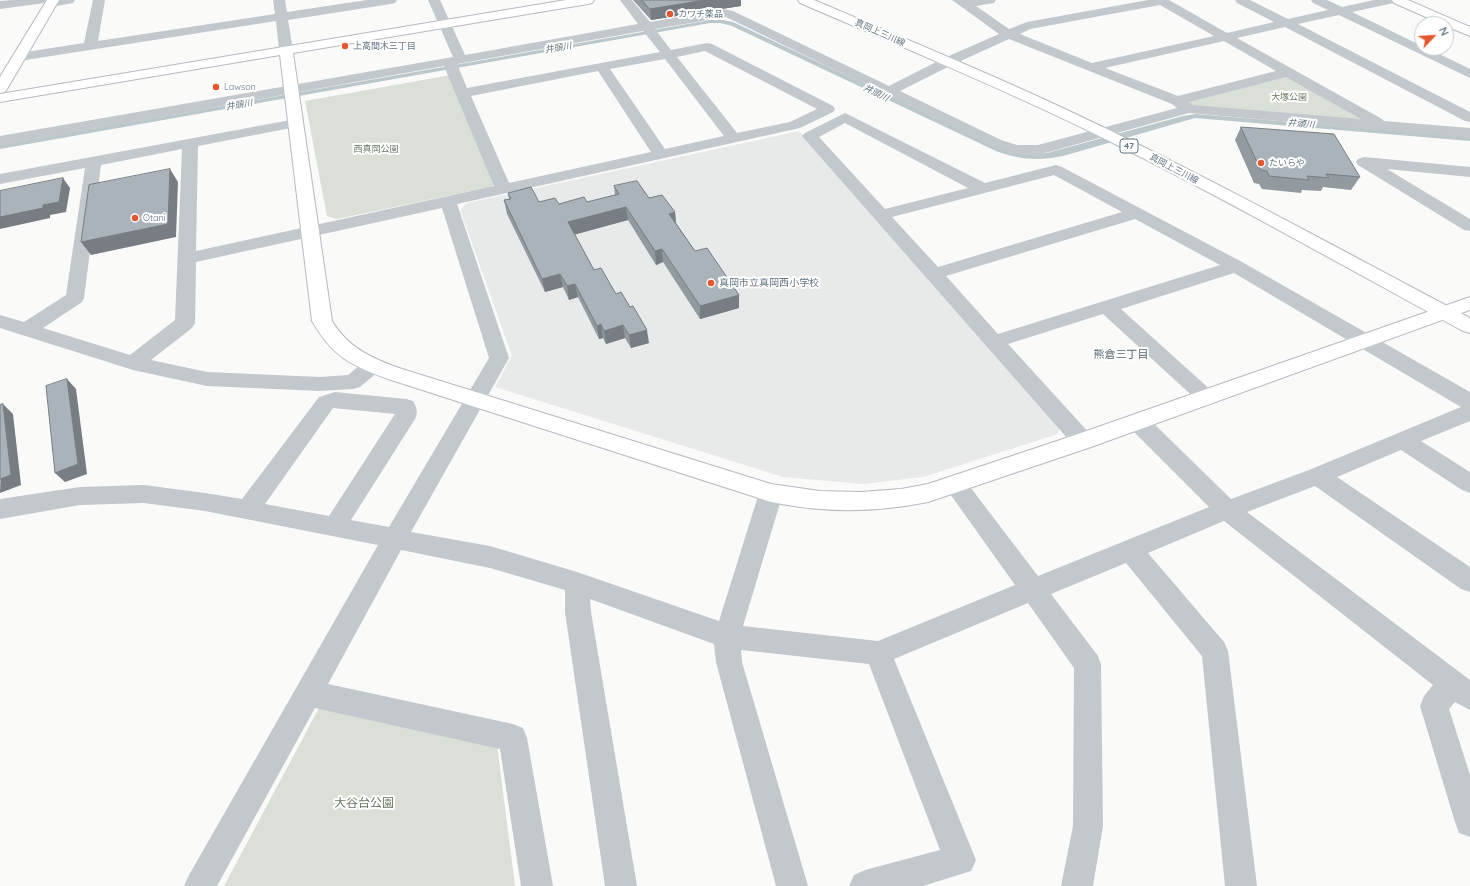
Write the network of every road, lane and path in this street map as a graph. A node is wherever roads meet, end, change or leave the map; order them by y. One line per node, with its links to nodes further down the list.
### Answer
1 (69, 0): 15 (street)
2 (99, 0): 27 (street)
3 (279, 0): 20 (street)
4 (390, 0): 20 (street)
5 (434, 0): 22 (street)
6 (588, 0): 22 (street)
7 (626, 0): 23 (street)
8 (804, 0): 31 (street, 真岡上三川線 / 47)
9 (823, 0): 31 (street, 真岡上三川線 / 47)
10 (990, 0): 17 (street)
11 (1241, 0): 21 (street)
12 (1317, 0): 19 (street)
13 (1390, 0): 19 (street)
14 (1398, 0): 24 (street)
15 (49, 1): 18 (street); 30 (street)
16 (1161, 1): 25 (street); 26 (street)
17 (962, 2): 25 (street)
18 (0, 5)
19 (1340, 11): 21 (street); 36 (street)
20 (282, 17): 27 (street); 28 (street)
21 (1286, 23): 26 (street); 43 (street)
22 (444, 24): 28 (street); 32 (street)
23 (647, 26): 29 (street); 32 (street); 39 (street)
24 (1470, 32)
25 (1008, 34): 31 (street); 34 (street)
26 (1225, 37): 34 (street); 35 (street)
27 (90, 47): 30 (street)
28 (286, 50): 38 (street); 41 (street)
29 (669, 54): 33 (street); 48 (street); 48 (street)
30 (19, 57): 37 (street)
31 (952, 60): 39 (street); 46 (street, 真岡上三川線 / 47)
32 (455, 61): 38 (street); 40 (street)
33 (602, 67): 40 (street); 51 (street)
34 (1091, 67): 42 (street)
35 (1288, 72): 42 (street); 45 (street)
36 (1470, 74)
37 (0, 89)
38 (291, 89): 44 (street); 49 (street)
39 (889, 91): 46 (street)
40 (462, 93): 56 (street)
41 (0, 98)
42 (1183, 105): 45 (street); 46 (street)
43 (1470, 118)
44 (296, 123): 50 (street); 61 (street)
45 (1383, 125): 47 (street)
46 (1110, 131): 66 (street, 真岡上三川線 / 47)
47 (1470, 133)
48 (734, 139): 51 (street)
49 (0, 141)
50 (190, 143): 52 (street); 62 (street)
51 (661, 155): 56 (street)
52 (94, 161): 54 (street); 69 (street)
53 (1470, 172): 60 (street)
54 (0, 179)
55 (983, 189): 58 (street); 59 (street); 59 (street)
56 (504, 190): 57 (street)
57 (448, 202): 61 (street); 75 (street)
58 (1136, 213): 63 (street); 64 (street)
59 (881, 215): 64 (street)
60 (1470, 226)
61 (310, 233): 62 (street); 73 (street)
62 (186, 259): 72 (street)
63 (1236, 266): 65 (street); 70 (street)
64 (934, 274): 71 (street)
65 (1106, 306): 71 (street); 74 (street)
66 (1461, 309): 68 (street, 真岡上三川線 / 47); 70 (street)
67 (0, 321): 69 (street)
68 (1470, 326)
69 (27, 329): 72 (street)
70 (1364, 340): 74 (street); 76 (street)
71 (994, 342): 80 (street)
72 (134, 363): 73 (street)
73 (372, 366): 75 (street)
74 (1207, 398): 78 (street)
75 (475, 400): 84 (street); 89 (street)
76 (1470, 402)
77 (1470, 412): 79 (street)
78 (1138, 422): 80 (street); 87 (street)
79 (1402, 440): 81 (street); 82 (street)
80 (1084, 441): 83 (street)
81 (1317, 476): 87 (street); 91 (street)
82 (1470, 484)
83 (956, 485): 84 (street); 93 (street)
84 (771, 492): 94 (street)
85 (0, 509): 86 (street)
86 (247, 510): 88 (street); 88 (street)
87 (1227, 510): 90 (street); 96 (street)
88 (335, 526): 89 (street)
89 (395, 538): 92 (street); 97 (street)
90 (1130, 550): 93 (street); 105 (street)
91 (1470, 581)
92 (576, 583): 94 (street); 101 (street)
93 (1032, 590): 95 (street); 104 (street)
94 (727, 636): 95 (street); 102 (street)
95 (878, 653): 103 (street)
96 (1461, 690): 98 (street)
97 (308, 693): 99 (street); 100 (street)
98 (1470, 822)
99 (200, 886)
100 (537, 886)
101 (621, 886)
102 (792, 886)
103 (865, 886)
104 (1077, 886)
105 (1241, 886)

